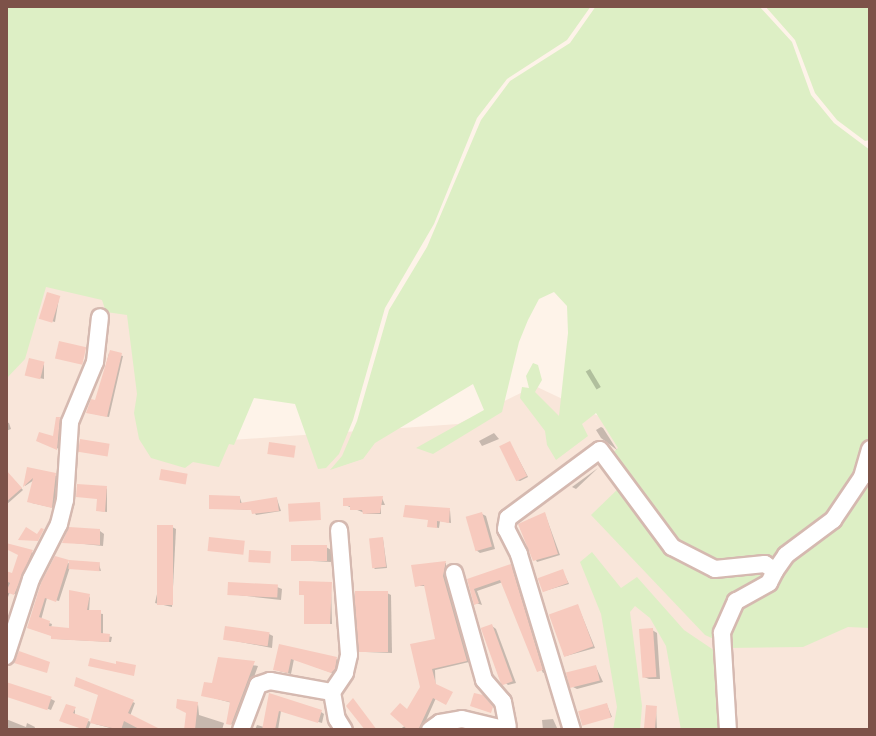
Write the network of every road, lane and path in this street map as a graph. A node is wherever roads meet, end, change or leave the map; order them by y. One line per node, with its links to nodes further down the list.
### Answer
1 (100, 317): 6 (street)
2 (870, 449): 4 (street)
3 (339, 530): 7 (street)
4 (775, 571): 12 (street); 13 (street)
5 (454, 573): 8 (street)
6 (6, 656)
7 (332, 692): 9 (street); 10 (street)
8 (507, 729): 11 (street)
9 (241, 730)
10 (344, 730)
11 (430, 730)
12 (572, 730)
13 (728, 730)

